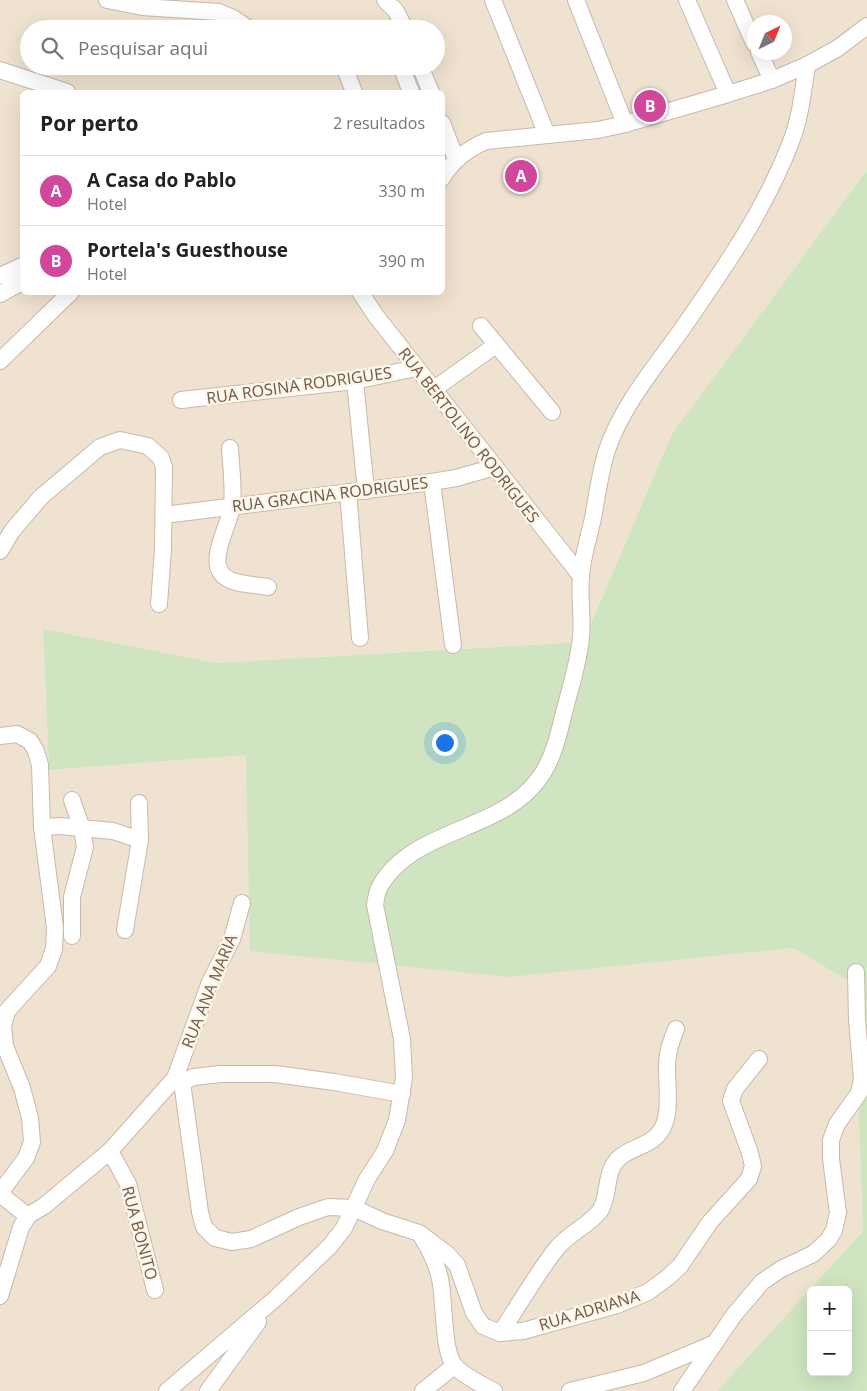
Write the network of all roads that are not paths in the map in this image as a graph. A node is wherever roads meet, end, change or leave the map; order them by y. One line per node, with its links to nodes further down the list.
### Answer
1 (107, 0): 7 (street)
2 (385, 0): 8 (street)
3 (493, 0): 25 (street)
4 (576, 0): 23 (street)
5 (688, 0): 22 (street)
6 (735, 0): 10 (street)
7 (236, 20)
8 (400, 20)
9 (867, 26): 12 (street)
10 (747, 27)
11 (763, 60): 17 (street)
12 (807, 66): 17 (street); 50 (street)
13 (0, 70): 18 (street)
14 (347, 75): 19 (street)
15 (404, 75): 20 (street)
16 (423, 75): 21 (street)
17 (772, 80): 22 (street)
18 (61, 90)
19 (353, 90)
20 (410, 90)
21 (429, 90)
22 (728, 94): 23 (street)
23 (625, 124): 25 (street)
24 (445, 131): 26 (street)
25 (547, 135): 26 (street)
26 (456, 159): 27 (street)
27 (445, 174)
28 (20, 267): 29 (street)
29 (0, 276)
30 (20, 283): 31 (street)
31 (0, 294)
32 (68, 295): 36 (street)
33 (362, 295): 37 (street, RUA BERTOLINO RODRIGUES)
34 (482, 326): 35 (street)
35 (496, 345): 39 (street); 41 (street)
36 (0, 361)
37 (416, 368): 38 (street, RUA ROSINA RODRIGUES); 39 (street, RUA BERTOLINO RODRIGUES)
38 (355, 380): 40 (street, RUA ROSINA RODRIGUES); 45 (street)
39 (434, 389): 43 (street, RUA BERTOLINO RODRIGUES)
40 (180, 400)
41 (552, 412)
42 (230, 448): 47 (street)
43 (495, 467): 44 (street, RUA GRACINA RODRIGUES); 50 (street, RUA BERTOLINO RODRIGUES)
44 (432, 482): 45 (street, RUA GRACINA RODRIGUES); 54 (street)
45 (366, 491): 46 (street, RUA GRACINA RODRIGUES)
46 (348, 492): 47 (street, RUA GRACINA RODRIGUES); 53 (street)
47 (232, 506): 48 (street, RUA GRACINA RODRIGUES); 51 (street)
48 (164, 515): 49 (street); 52 (street)
49 (0, 551)
50 (581, 576): 68 (street)
51 (268, 587)
52 (159, 604)
53 (360, 638)
54 (453, 646)
55 (0, 736): 58 (street)
56 (72, 800): 59 (street)
57 (139, 803): 60 (street)
58 (42, 827): 59 (street); 70 (street)
59 (82, 829): 60 (street); 63 (street)
60 (140, 840): 62 (street)
61 (242, 903): 67 (street, RUA ANA MARIA)
62 (125, 930)
63 (72, 936)
64 (856, 972): 78 (street)
65 (676, 1029): 77 (street)
66 (759, 1059): 77 (street, RUA ADRIANA)
67 (178, 1080): 68 (street); 69 (street); 71 (street)
68 (402, 1094): 71 (street)
69 (110, 1151): 72 (street); 74 (street, RUA BONITO)
70 (0, 1193): 72 (street)
71 (354, 1208): 73 (street); 76 (street)
72 (29, 1215): 75 (street)
73 (419, 1233): 77 (street); 79 (street)
74 (155, 1290)
75 (0, 1296)
76 (276, 1298): 80 (street); 81 (street)
77 (500, 1333)
78 (716, 1343): 84 (street); 85 (street)
79 (454, 1366): 82 (street); 83 (street)
80 (167, 1391)
81 (208, 1391)
82 (424, 1391)
83 (494, 1391)
84 (570, 1391)
85 (682, 1391)

